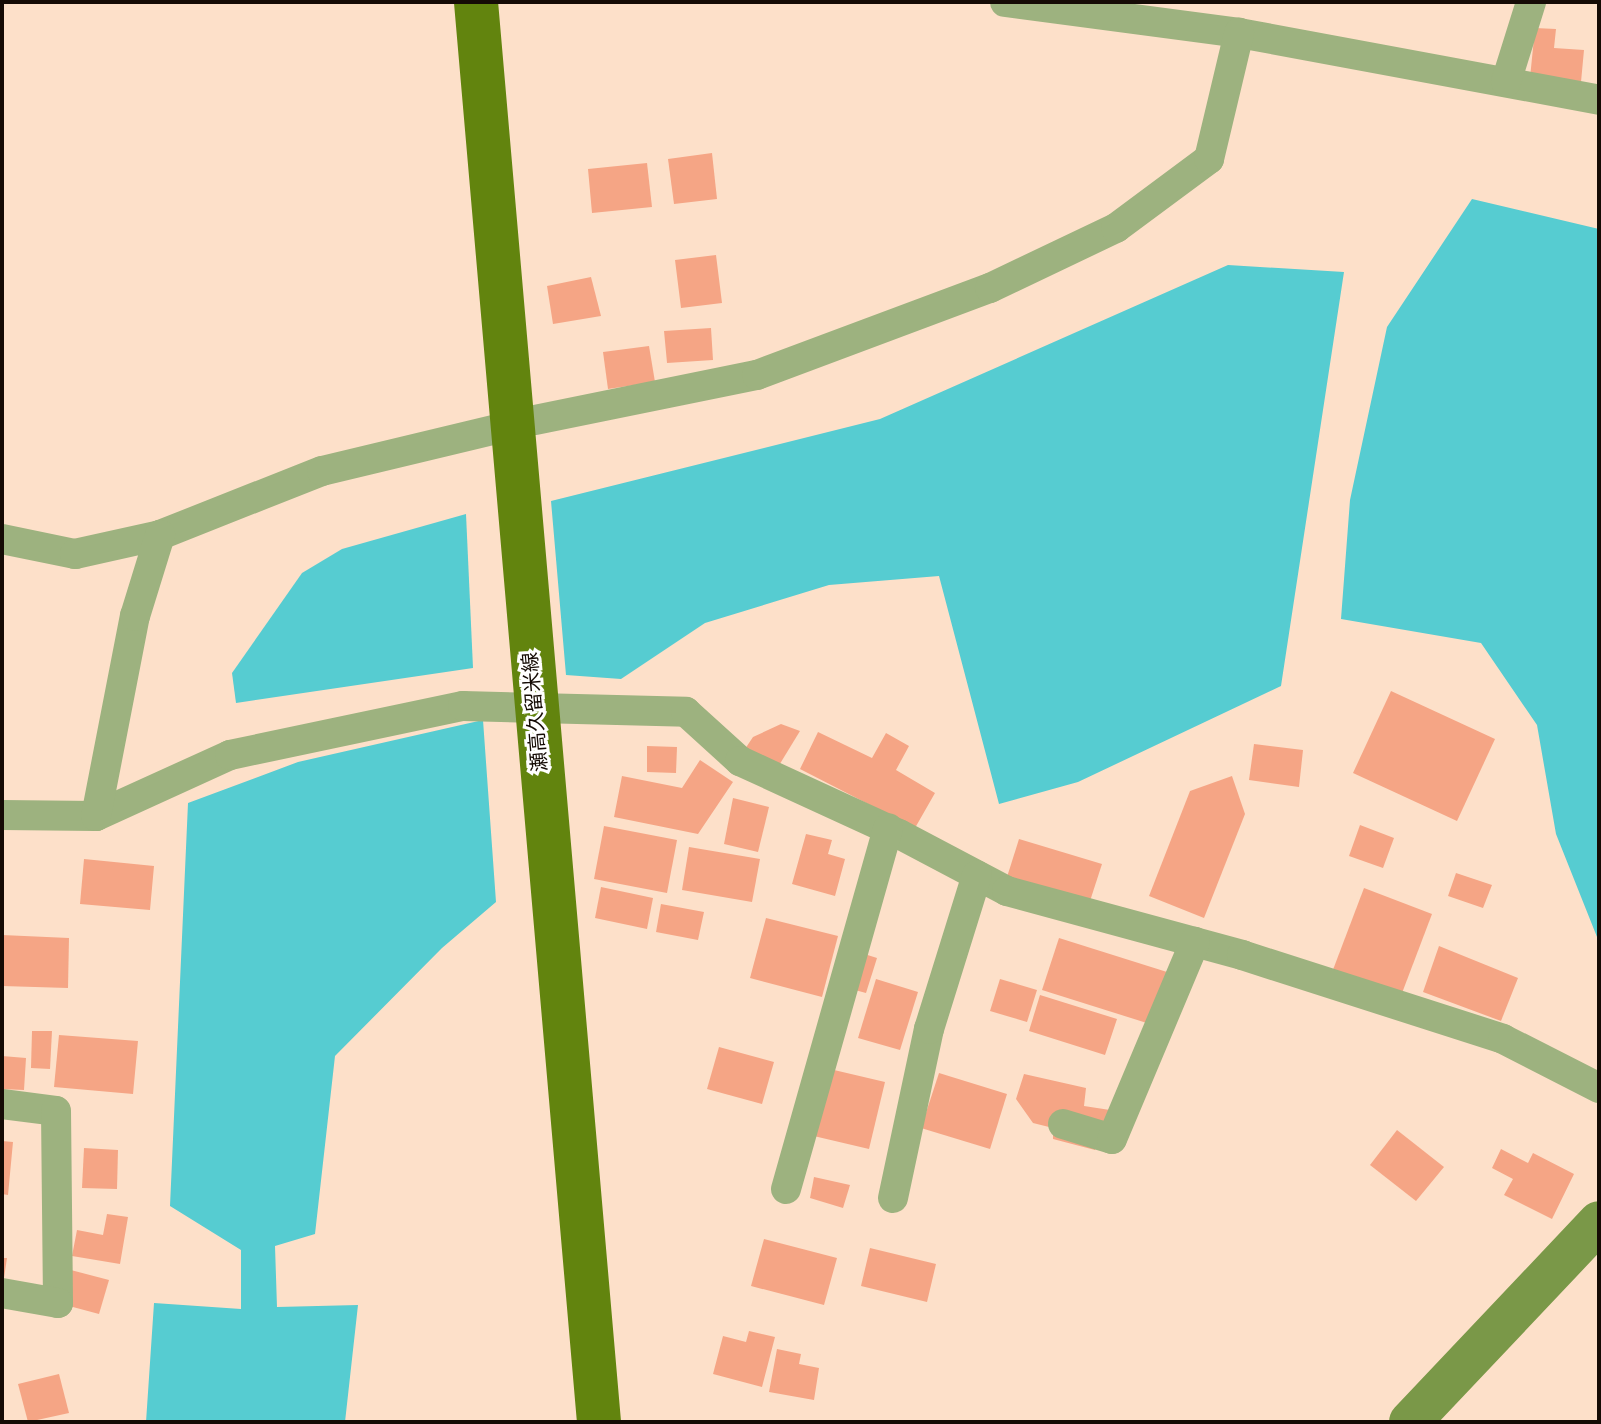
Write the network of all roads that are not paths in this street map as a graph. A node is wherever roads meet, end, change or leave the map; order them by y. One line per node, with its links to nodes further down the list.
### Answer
1 (476, 2): 8 (main road, 瀬高久留米線)
2 (1005, 2): 4 (street)
3 (1531, 2): 6 (street)
4 (1046, 5): 5 (street)
5 (1239, 33): 6 (street); 8 (street)
6 (1506, 82): 7 (street)
7 (1599, 100)
8 (516, 427): 9 (street); 11 (main road, 瀬高久留米線)
9 (160, 535): 10 (street); 13 (street)
10 (2, 539)
11 (534, 710): 13 (street); 14 (street); 24 (main road, 瀬高久留米線)
12 (2, 815): 13 (street)
13 (96, 816)
14 (888, 828): 15 (street); 20 (street)
15 (977, 875): 16 (street); 21 (street)
16 (1195, 942): 17 (street); 19 (street)
17 (1599, 1088)
18 (2, 1104): 23 (street)
19 (1063, 1124)
20 (786, 1189)
21 (893, 1198)
22 (1599, 1222): 25 (street)
23 (2, 1293)
24 (599, 1422)
25 (1410, 1422)

